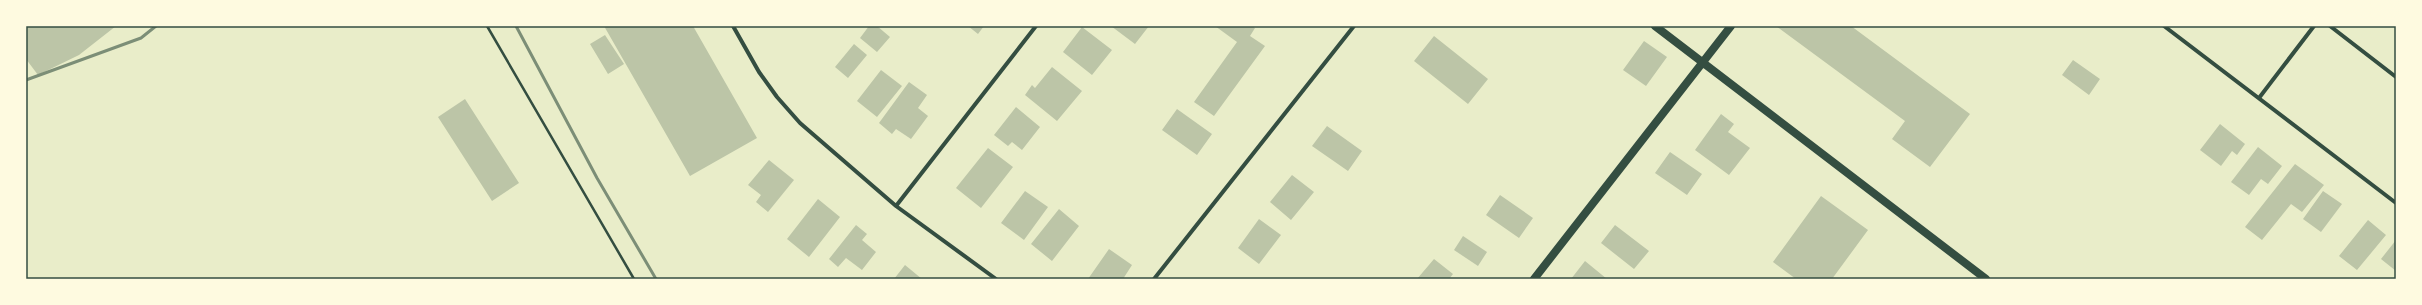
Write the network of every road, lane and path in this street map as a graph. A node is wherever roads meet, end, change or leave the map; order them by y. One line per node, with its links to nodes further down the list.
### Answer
1 (487, 26): 15 (path)
2 (733, 26): 14 (street)
3 (1036, 26): 14 (street)
4 (1354, 26): 17 (street)
5 (1655, 26): 10 (main road)
6 (1731, 26): 10 (main road)
7 (2314, 26): 12 (street)
8 (2330, 26): 11 (street)
9 (2166, 27): 12 (street)
10 (1703, 64): 18 (main road); 19 (main road)
11 (2396, 77)
12 (2259, 98): 13 (street)
13 (2396, 203)
14 (896, 206): 16 (street)
15 (634, 279)
16 (996, 279)
17 (1154, 279)
18 (1534, 279)
19 (1986, 279)

